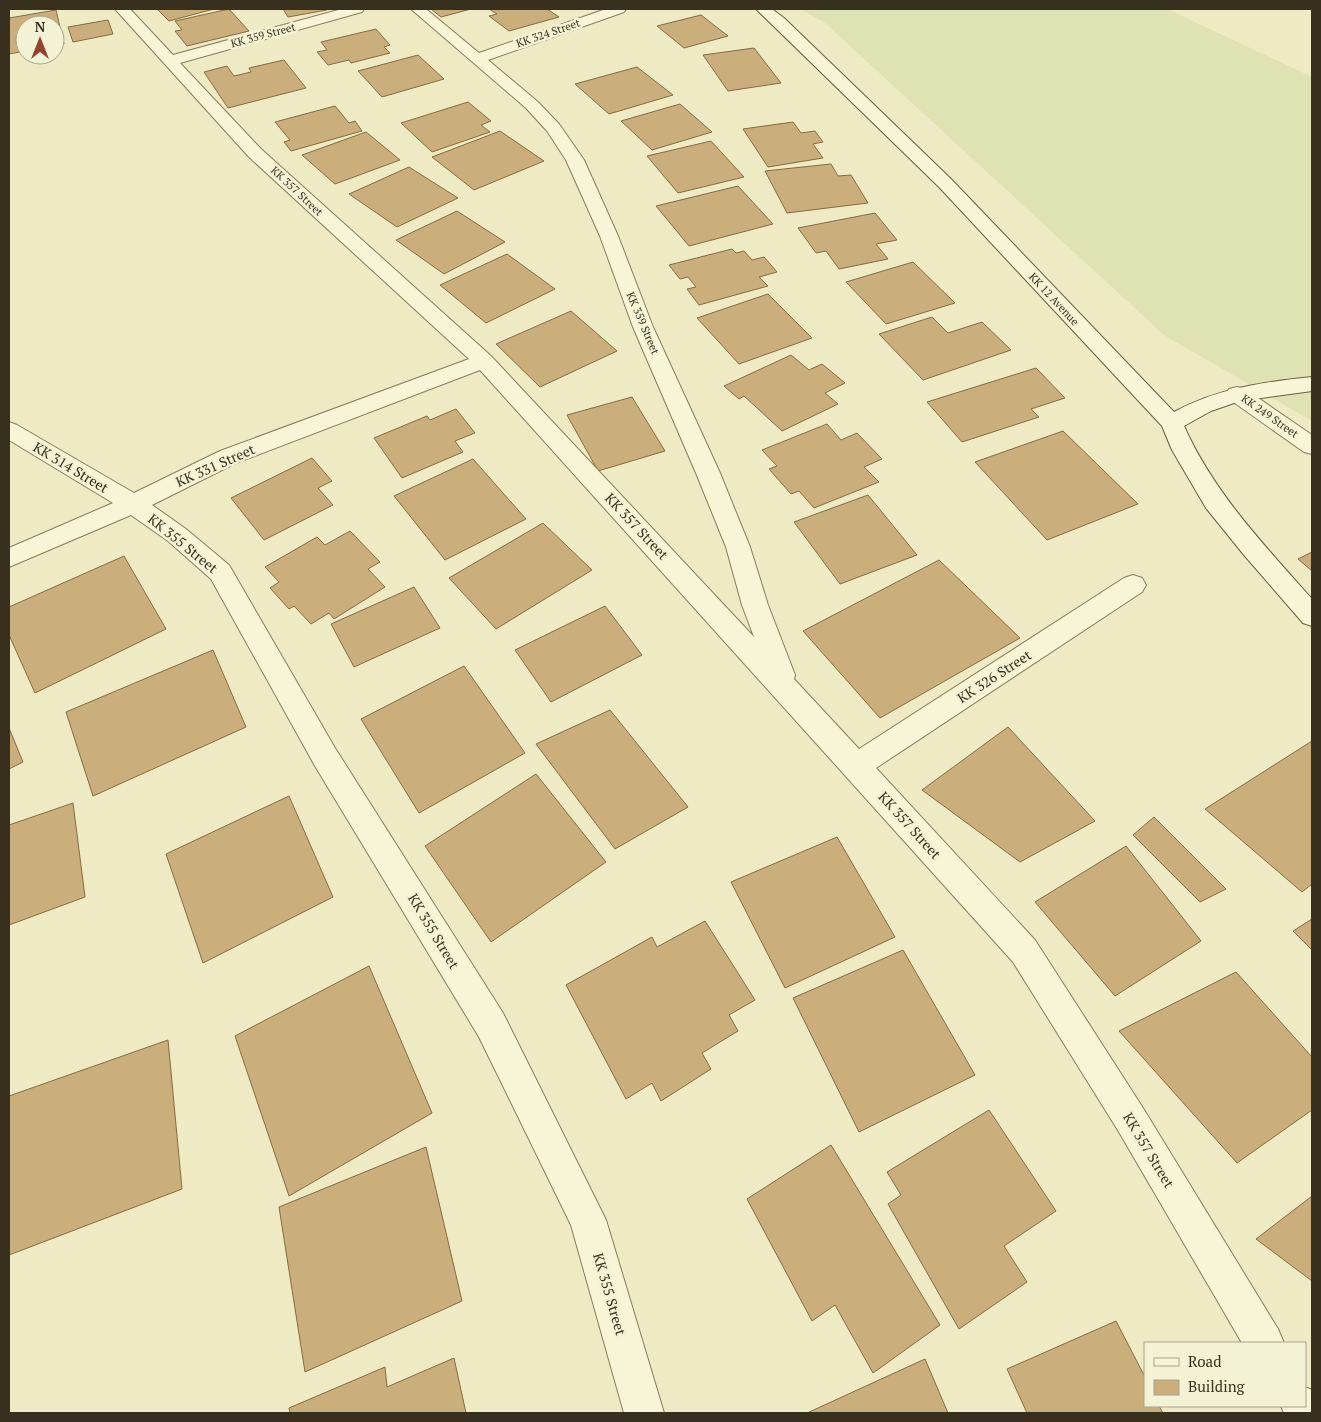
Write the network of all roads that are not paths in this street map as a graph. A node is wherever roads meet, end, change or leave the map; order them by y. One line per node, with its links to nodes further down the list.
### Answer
1 (122, 9): 7 (street, KK 357 Street)
2 (357, 9): 7 (street, KK 359 Street)
3 (418, 9): 6 (street, KK 359 Street)
4 (619, 9): 6 (street, KK 324 Street)
5 (763, 9): 11 (street, KK 12 Avenue)
6 (477, 59): 18 (street, KK 359 Street)
7 (170, 61): 8 (street, KK 357 Street)
8 (484, 361): 14 (street, KK 331 Street); 18 (street, KK 357 Street)
9 (1312, 384): 10 (street)
10 (1237, 394): 11 (street, KK 249 Street); 13 (street, KK 249 Street)
11 (1172, 423): 17 (street, KK 12 Avenue)
12 (9, 430): 14 (street, KK 314 Street)
13 (1312, 446)
14 (133, 504): 15 (street, KK 331 Street); 21 (street, KK 355 Street)
15 (9, 558)
16 (1133, 585): 19 (street, KK 326 Street)
17 (1312, 616)
18 (788, 691): 19 (street, KK 357 Street)
19 (856, 766): 20 (street, KK 357 Street)
20 (1263, 1342)
21 (644, 1413)

